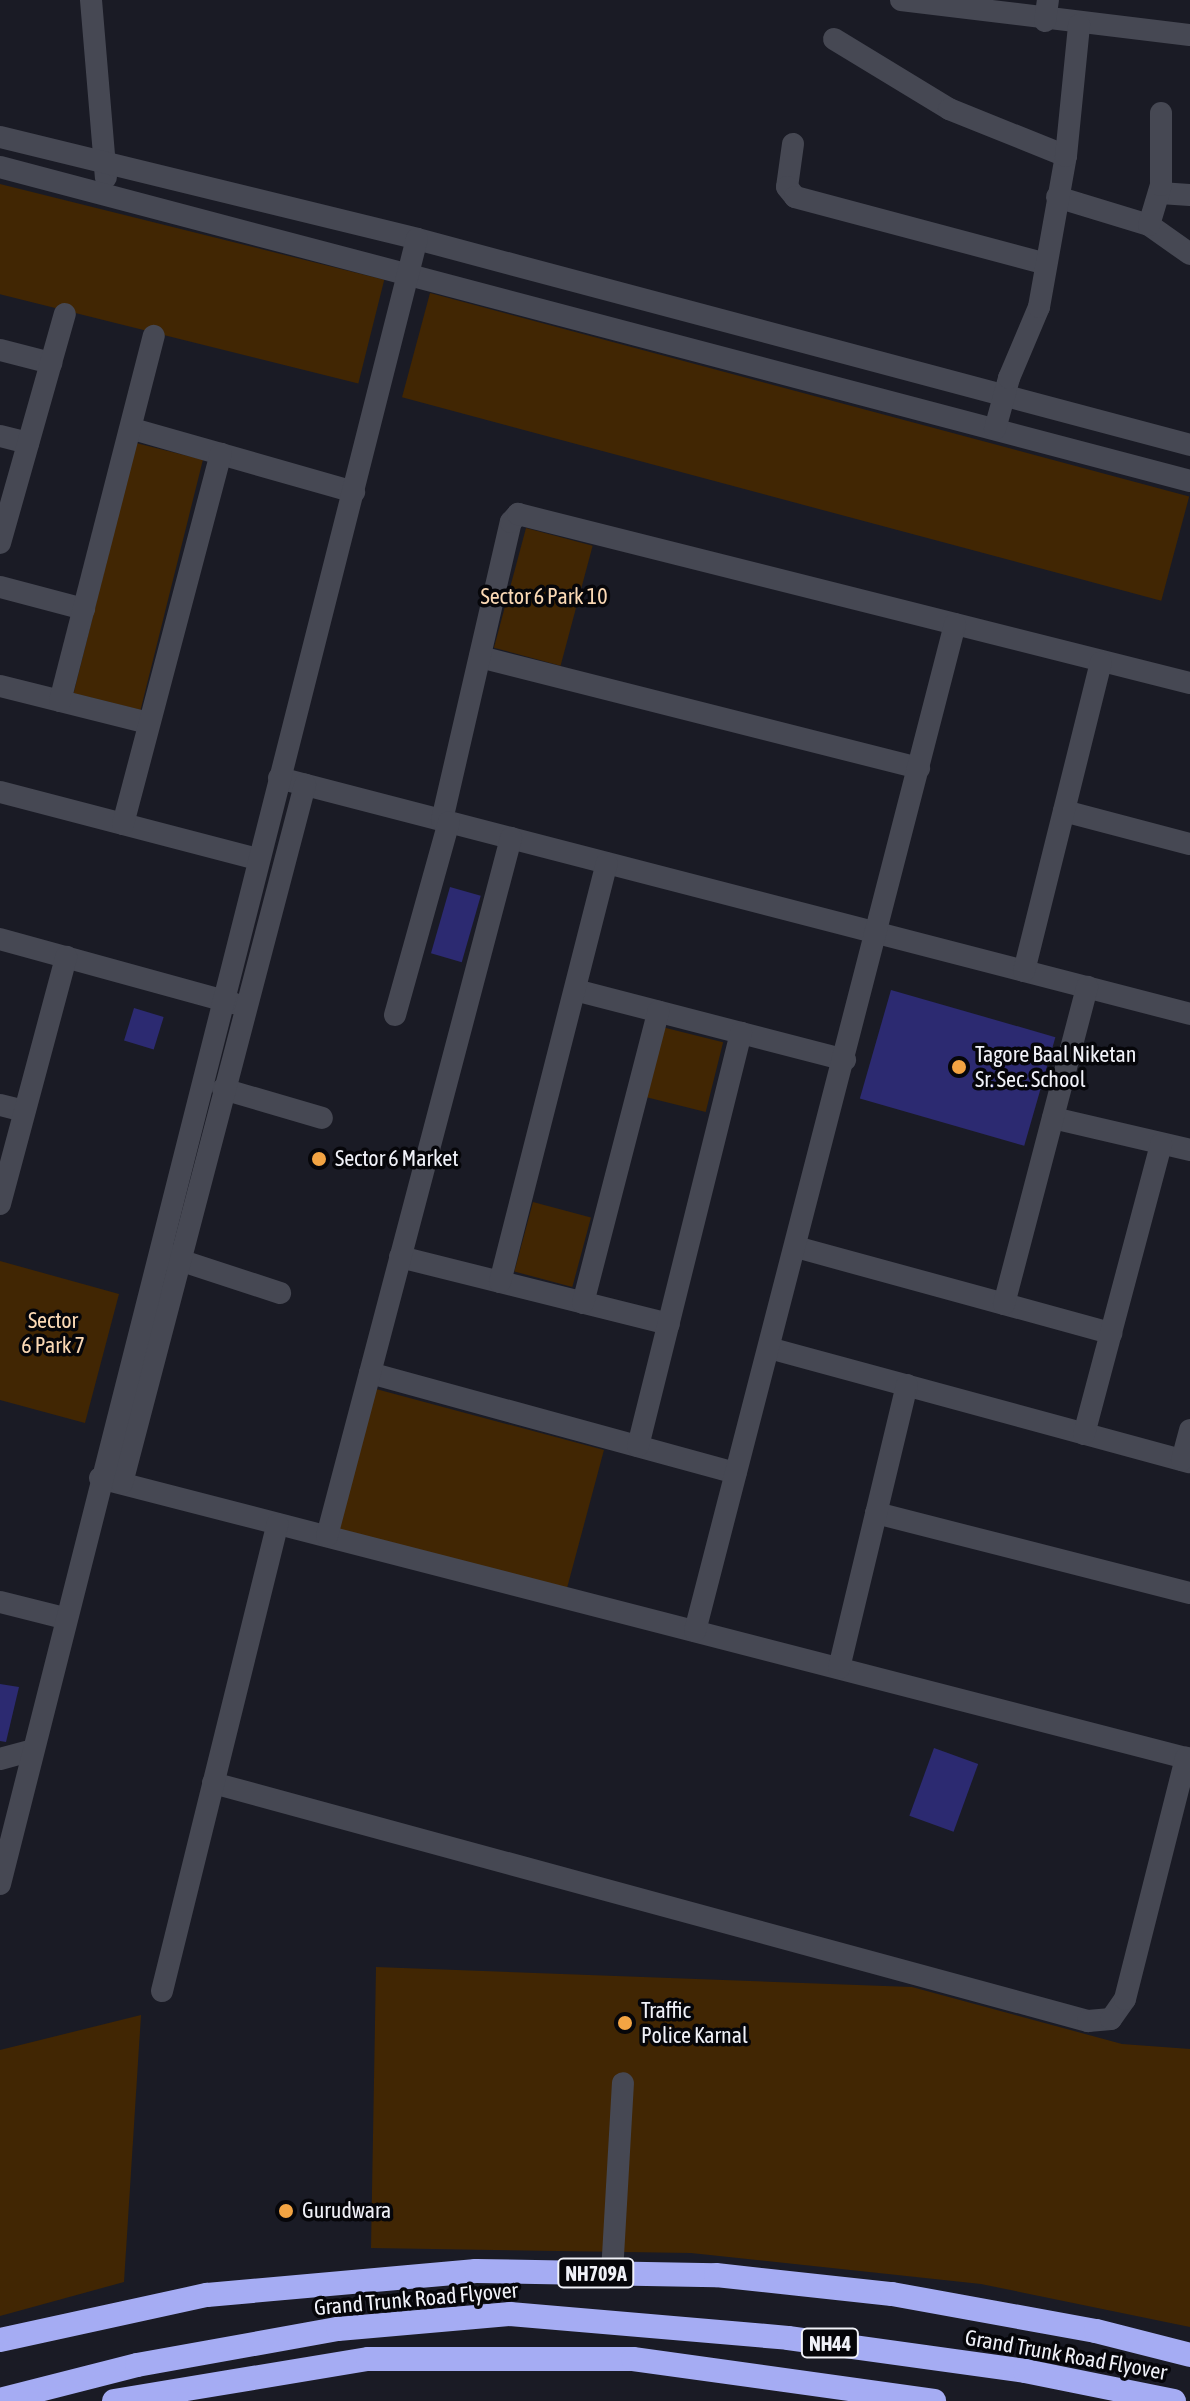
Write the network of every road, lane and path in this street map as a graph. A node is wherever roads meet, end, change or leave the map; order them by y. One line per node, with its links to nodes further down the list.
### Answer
1 (91, 0): 12 (street)
2 (901, 0): 3 (street)
3 (961, 4): 4 (street)
4 (1046, 10): 5 (street)
5 (1079, 25): 6 (street); 11 (street)
6 (1190, 35)
7 (834, 39): 11 (street)
8 (1161, 113): 14 (street)
9 (0, 137): 12 (street)
10 (793, 144): 21 (street)
11 (1066, 156): 17 (street)
12 (107, 165): 15 (street); 19 (street)
13 (0, 167): 15 (street)
14 (1160, 193): 16 (street); 18 (street)
15 (104, 194): 22 (street)
16 (1190, 195)
17 (1057, 197): 18 (street); 21 (street)
18 (1149, 225): 20 (street)
19 (417, 239): 22 (street); 27 (street)
20 (1190, 254)
21 (1043, 263): 27 (street)
22 (408, 278): 29 (street); 35 (street)
23 (65, 314): 26 (street)
24 (154, 336): 28 (street)
25 (0, 350): 26 (street)
26 (51, 363): 31 (street)
27 (1003, 396): 29 (street); 32 (street)
28 (133, 429): 33 (street); 38 (street)
29 (995, 429): 34 (street)
30 (0, 436): 31 (street)
31 (28, 443): 36 (street)
32 (1190, 445)
33 (221, 454): 35 (street); 45 (street)
34 (1190, 481)
35 (354, 492): 47 (street)
36 (0, 543)
37 (0, 587): 38 (street)
38 (84, 609): 44 (street)
39 (955, 624): 40 (street); 41 (street); 46 (street)
40 (480, 657): 46 (street); 51 (street)
41 (1101, 662): 42 (street); 50 (street)
42 (1190, 683)
43 (0, 686): 44 (street)
44 (60, 701): 45 (street)
45 (148, 723): 52 (street)
46 (919, 768): 57 (street)
47 (279, 778): 48 (street); 55 (street)
48 (305, 785): 51 (street); 64 (street)
49 (0, 792): 52 (street)
50 (1064, 811): 54 (street); 60 (street)
51 (446, 821): 53 (street); 67 (street)
52 (123, 824): 55 (street)
53 (511, 838): 56 (street); 80 (street)
54 (1190, 844)
55 (258, 859): 63 (street)
56 (607, 863): 57 (street); 62 (street)
57 (876, 935): 60 (street); 69 (street)
58 (0, 939): 59 (street)
59 (66, 957): 63 (street); 72 (street)
60 (1024, 971): 61 (street)
61 (1087, 987): 66 (street); 74 (street)
62 (575, 990): 65 (street); 82 (street)
63 (221, 1000): 64 (street); 79 (street)
64 (246, 1006): 70 (street)
65 (658, 1012): 68 (street); 84 (street)
66 (1190, 1014)
67 (395, 1015)
68 (741, 1033): 69 (street); 86 (street)
69 (845, 1060): 78 (street)
70 (223, 1089): 73 (street); 81 (street)
71 (0, 1105): 72 (street)
72 (24, 1111): 77 (street)
73 (322, 1118)
74 (1053, 1118): 75 (street); 85 (street)
75 (1161, 1144): 76 (street); 87 (street)
76 (1190, 1150)
77 (0, 1204)
78 (796, 1247): 85 (street); 88 (street)
79 (158, 1254): 81 (street); 96 (street)
80 (400, 1257): 82 (street); 89 (street)
81 (180, 1260): 83 (street); 96 (street)
82 (500, 1282): 84 (street)
83 (280, 1293)
84 (583, 1303): 86 (street)
85 (1004, 1304): 87 (street)
86 (669, 1324): 93 (street)
87 (1111, 1333): 92 (street)
88 (769, 1348): 90 (street); 95 (street)
89 (370, 1373): 93 (street); 99 (street)
90 (907, 1385): 92 (street); 97 (street)
91 (1190, 1430): 94 (street)
92 (1084, 1434): 94 (street)
93 (638, 1446): 95 (street)
94 (1186, 1461)
95 (736, 1473): 103 (street)
96 (111, 1481): 98 (street); 102 (street)
97 (876, 1513): 100 (street); 104 (street)
98 (278, 1524): 99 (street); 108 (street)
99 (327, 1536): 103 (street)
100 (1190, 1593)
101 (0, 1602): 102 (street)
102 (64, 1618): 105 (street)
103 (695, 1631): 104 (street)
104 (839, 1668): 106 (street)
105 (30, 1751): 107 (street); 109 (street)
106 (1188, 1758): 108 (street)
107 (0, 1759)
108 (213, 1783): 110 (street)
109 (0, 1884)
110 (162, 1991)
111 (623, 2083): 112 (street)
112 (612, 2273): 113 (highway, NH709A); 114 (highway, NH709A)
113 (0, 2340)
114 (1190, 2355)
115 (0, 2400): 118 (highway, Grand Trunk Road Flyover / NH44)
116 (114, 2401): 117 (highway, NH44)
117 (934, 2401)
118 (1174, 2401)

